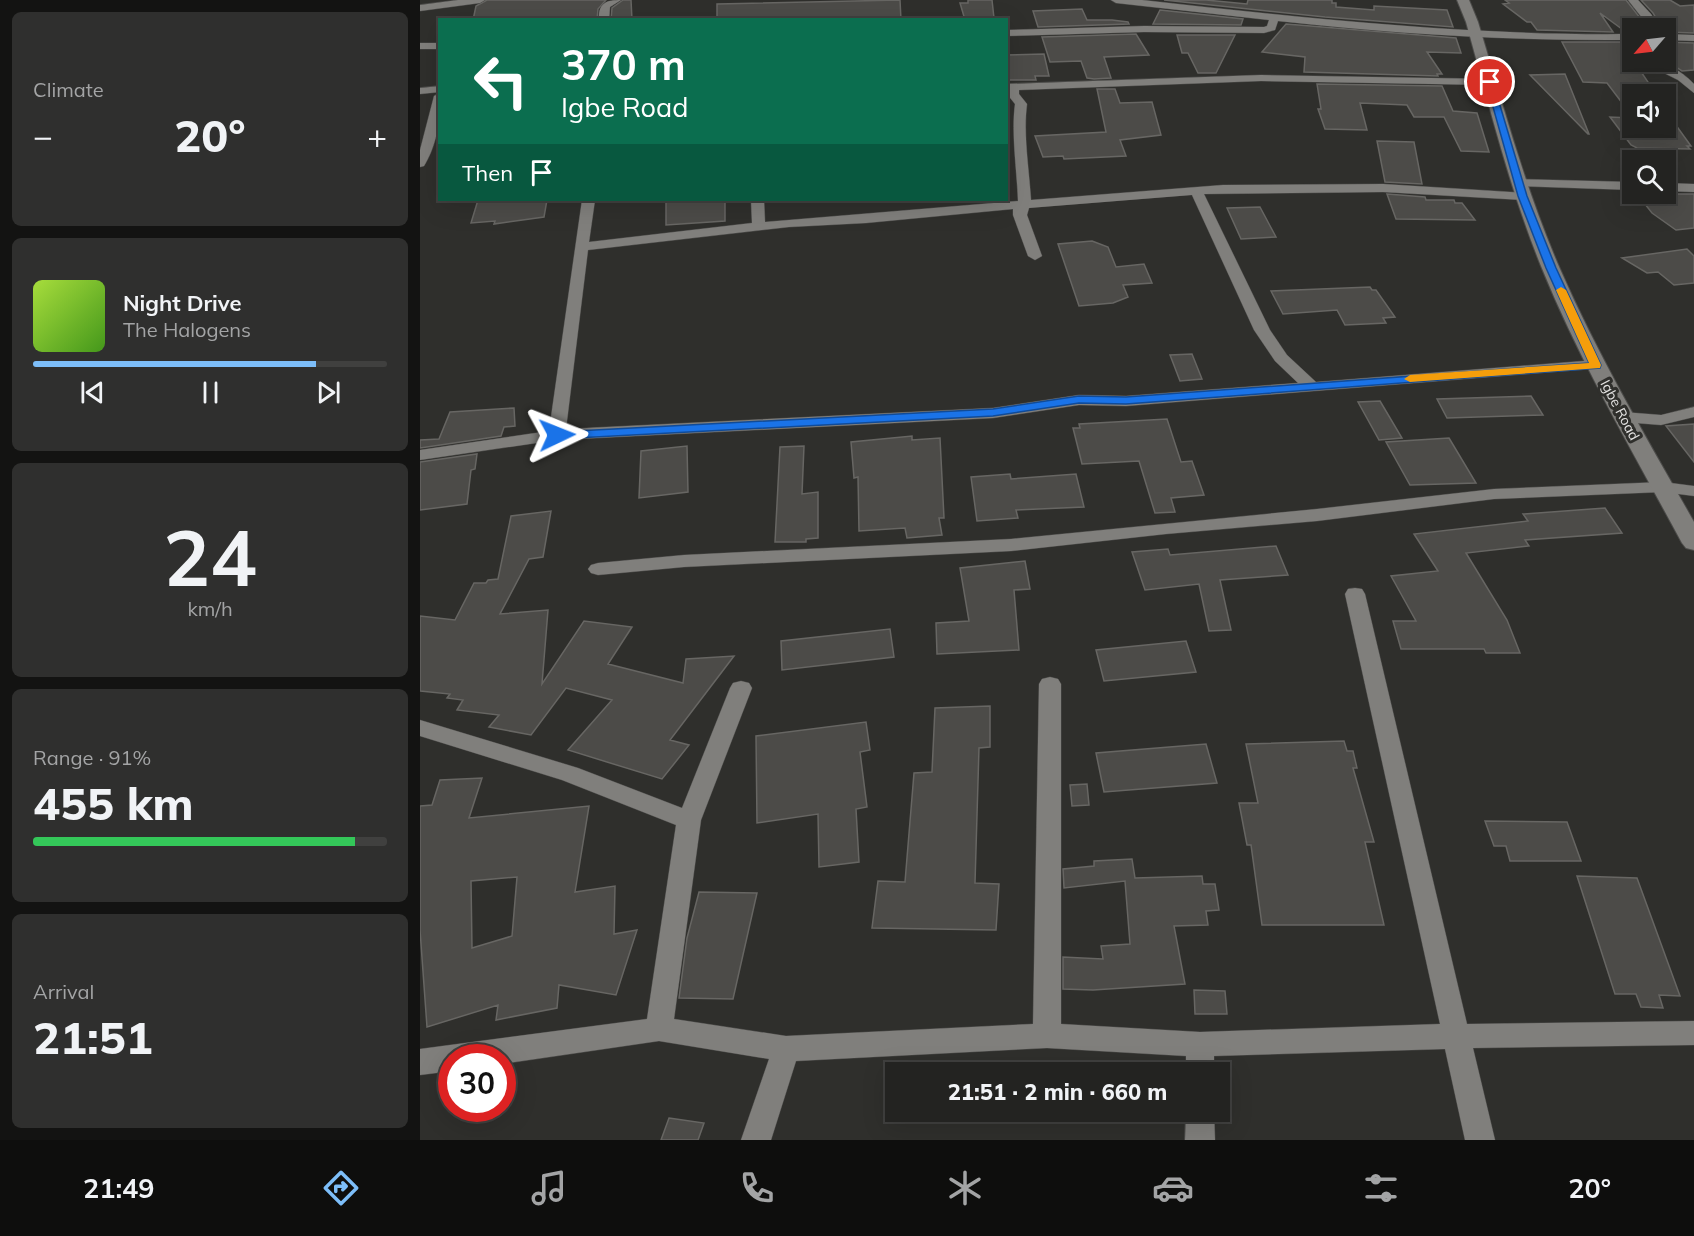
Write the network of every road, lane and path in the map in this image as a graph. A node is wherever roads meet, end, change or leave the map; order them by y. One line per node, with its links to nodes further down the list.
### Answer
1 (615, 0): 9 (street)
2 (1116, 0): 6 (street)
3 (1463, 0): 12 (street, Igbe Road)
4 (1633, 0): 10 (street)
5 (475, 4): 7 (street)
6 (1200, 4): 8 (street)
7 (420, 8)
8 (1275, 16): 11 (street); 12 (street)
9 (604, 18)
10 (1649, 18)
11 (1008, 33)
12 (1476, 34): 15 (street); 19 (street, Igbe Road)
13 (1676, 37): 14 (street)
14 (1694, 38)
15 (1622, 39)
16 (420, 46): 17 (street)
17 (438, 46)
18 (1670, 72): 22 (street)
19 (1490, 82): 20 (street); 30 (street, Igbe Road)
20 (1010, 87): 34 (street)
21 (438, 89): 23 (street)
22 (1694, 90): 24 (street)
23 (420, 91)
24 (1694, 99)
25 (438, 104): 26 (street)
26 (420, 163)
27 (1622, 186): 30 (street)
28 (1676, 187): 29 (street)
29 (1694, 188)
30 (1521, 190): 31 (street); 39 (street, Igbe Road)
31 (1196, 191): 34 (street); 40 (street)
32 (588, 201): 37 (street)
33 (758, 201): 36 (street)
34 (1025, 204): 35 (street); 38 (street)
35 (945, 205): 36 (street)
36 (759, 226): 37 (street)
37 (582, 247): 43 (street)
38 (1035, 256)
39 (1596, 365): 40 (street); 42 (street, Igbe Road)
40 (1311, 386): 43 (street)
41 (1694, 412): 42 (street)
42 (1623, 417): 45 (street, Igbe Road)
43 (557, 435): 44 (street)
44 (420, 455)
45 (1663, 487): 46 (street); 47 (street, Igbe Road); 48 (street)
46 (1694, 491)
47 (1694, 543)
48 (598, 569)
49 (1355, 594): 59 (street)
50 (1050, 684): 58 (street)
51 (741, 688): 55 (street)
52 (420, 728): 53 (street)
53 (442, 736): 54 (street); 55 (street)
54 (420, 743)
55 (689, 819): 56 (street)
56 (659, 1029): 61 (street); 62 (street)
57 (1694, 1033): 59 (street)
58 (1047, 1036): 60 (street); 62 (street)
59 (1458, 1036): 60 (street); 69 (street)
60 (1200, 1044): 65 (street)
61 (516, 1049)
62 (786, 1049): 67 (street)
63 (438, 1060): 64 (street)
64 (420, 1062)
65 (1200, 1062)
66 (1200, 1122): 68 (street)
67 (756, 1140)
68 (1200, 1140)
69 (1480, 1140)

